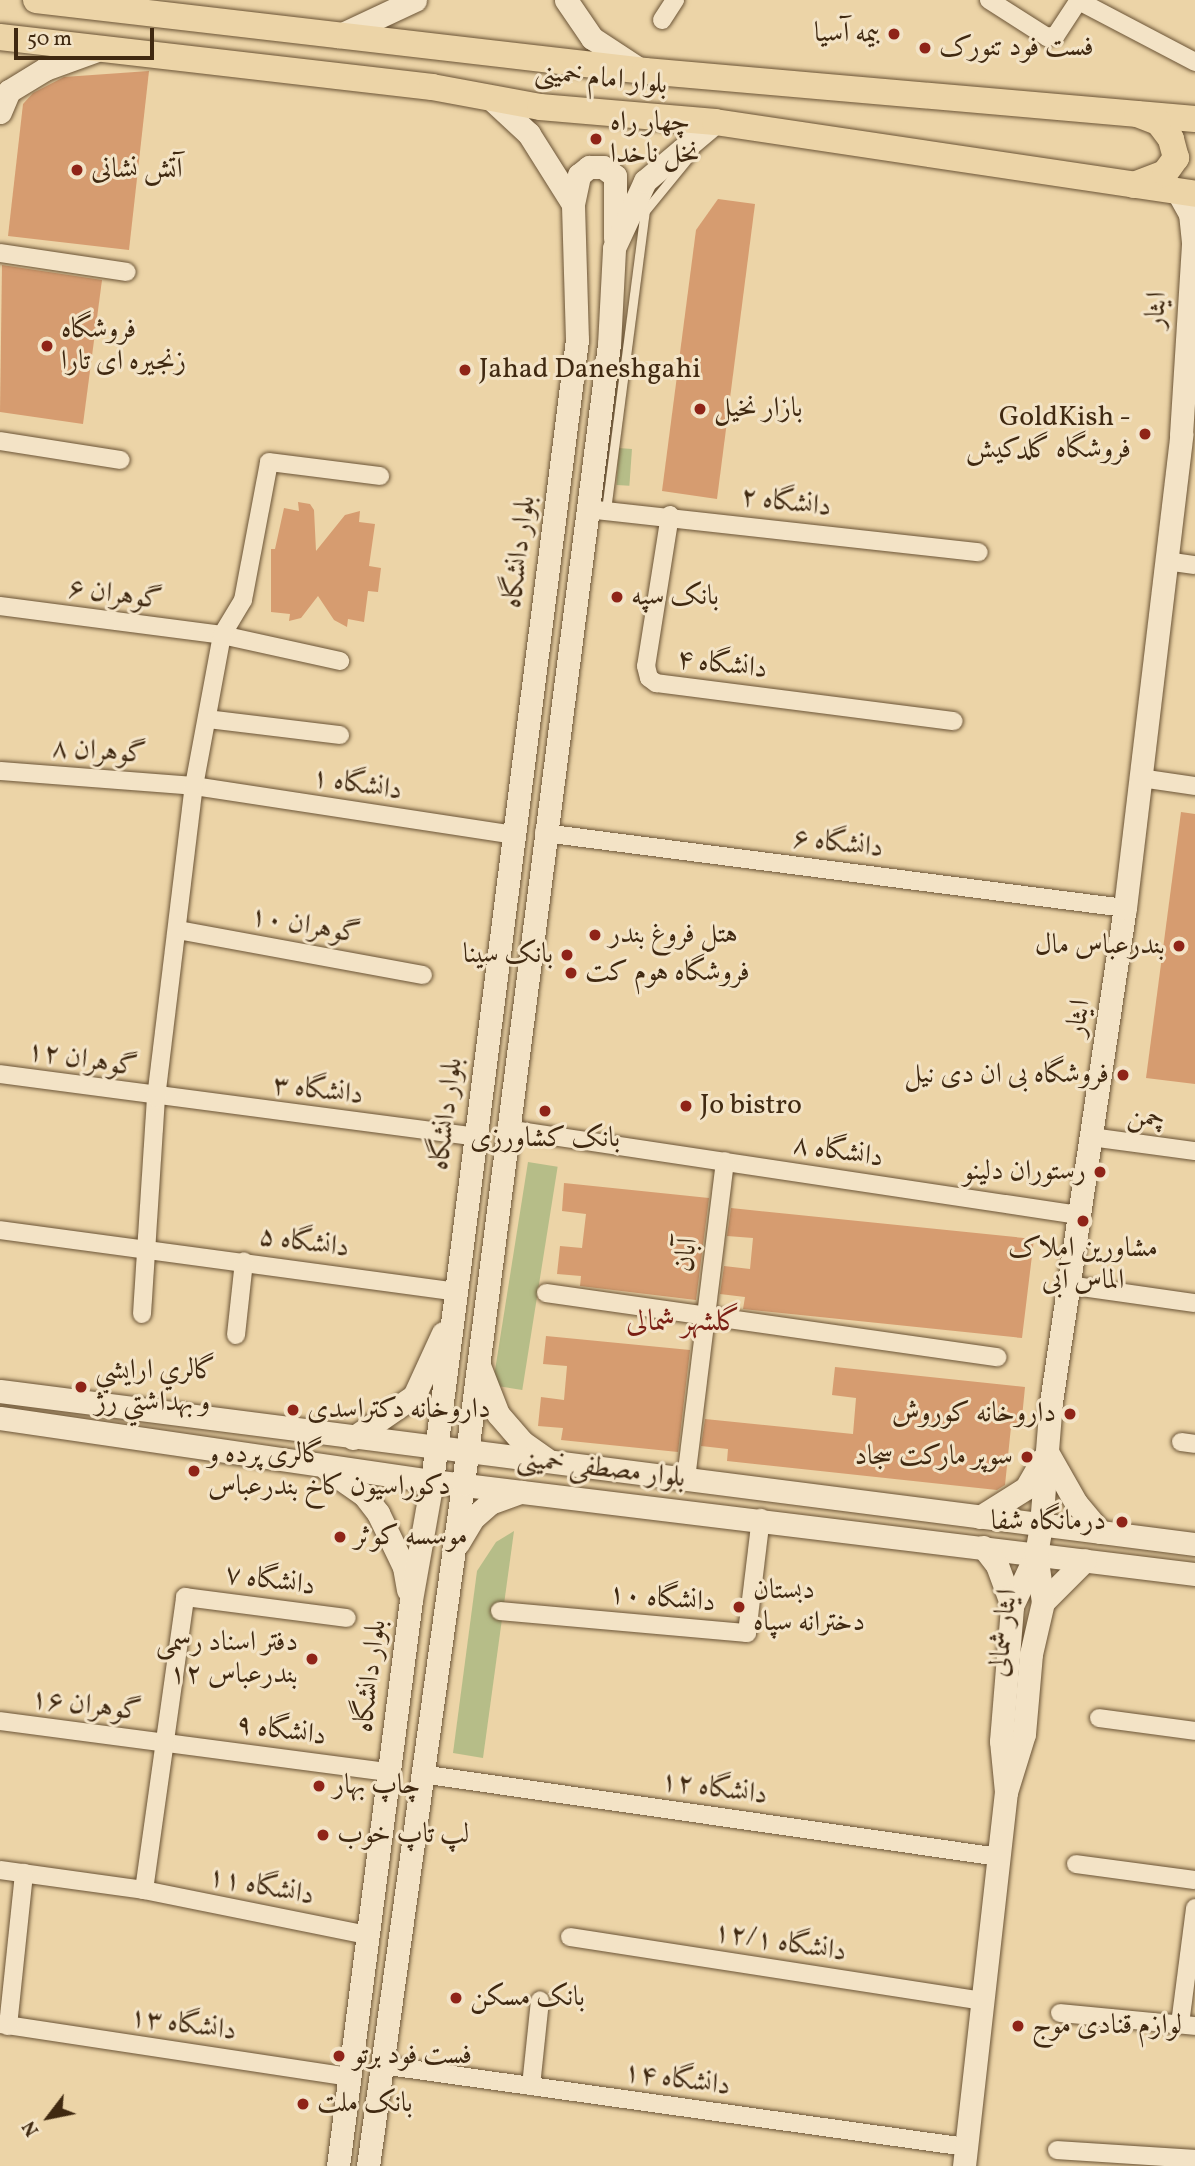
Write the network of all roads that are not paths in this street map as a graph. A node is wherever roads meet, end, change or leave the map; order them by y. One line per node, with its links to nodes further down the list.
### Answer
1 (36, 0): 9 (main road, بلوار امام خمینی)
2 (415, 0): 9 (main road)
3 (566, 0): 12 (main road)
4 (675, 0): 7 (street)
5 (989, 0): 6 (street)
6 (1079, 1): 11 (street)
7 (662, 20)
8 (0, 37): 10 (main road, بلوار امام خمینی)
9 (334, 37): 12 (main road, بلوار امام خمینی)
10 (97, 50): 13 (main road, بلوار امام خمینی); 15 (main road)
11 (1195, 62)
12 (645, 71): 14 (main road, بلوار امام خمینی)
13 (489, 97): 17 (main road, بلوار امام خمینی); 20 (main road)
14 (1130, 111): 16 (main road, بلوار امام خمینی); 18 (main road)
15 (0, 112)
16 (1195, 119)
17 (715, 122): 18 (main road, بلوار امام خمینی); 21 (main road); 29 (lane)
18 (1129, 186): 19 (main road, بلوار امام خمینی)
19 (1187, 193): 25 (main road, ایثار)
20 (573, 204): 21 (main road); 45 (main road, بلوار دانشگاه)
21 (614, 248): 29 (main road)
22 (0, 253): 23 (street)
23 (127, 272)
24 (1195, 364): 25 (main road, ایثار)
25 (1181, 435): 32 (main road, ایثار)
26 (0, 441): 27 (street)
27 (121, 460)
28 (380, 476): 35 (street)
29 (596, 510): 30 (street, دانشگاه ۲); 44 (main road)
30 (670, 515): 31 (street, دانشگاه ۲); 38 (street, دانشگاه ۴)
31 (979, 552)
32 (1166, 561): 33 (street); 41 (main road, ایثار)
33 (1195, 565)
34 (0, 606): 35 (street, گوهران ۶)
35 (222, 635): 36 (street, گوهران ۶); 37 (street)
36 (340, 661)
37 (206, 719): 39 (street); 42 (street)
38 (954, 721)
39 (340, 735)
40 (0, 771): 42 (street, گوهران ۸)
41 (1140, 778): 43 (street); 46 (main road, ایثار)
42 (194, 786): 45 (street, دانشگاه ۱); 47 (street)
43 (1195, 786)
44 (544, 833): 46 (street, دانشگاه ۶); 51 (main road)
45 (513, 835): 52 (main road, بلوار دانشگاه)
46 (1125, 908): 53 (main road, ایثار)
47 (178, 930): 48 (street, گوهران ۱۰); 50 (street)
48 (423, 975)
49 (0, 1074): 50 (street, گوهران ۱۲)
50 (156, 1098): 52 (street, دانشگاه ۳); 58 (street)
51 (506, 1129): 55 (street, دانشگاه ۸); 67 (main road)
52 (474, 1136): 62 (main road, بلوار دانشگاه)
53 (1091, 1137): 54 (street, چمن); 56 (main road, ایثار)
54 (1195, 1151)
55 (725, 1161): 56 (street, دانشگاه ۸); 65 (street, آبان)
56 (1079, 1215): 60 (main road, ایثار)
57 (0, 1230): 58 (street, دانشگاه ۵)
58 (145, 1247): 59 (street, دانشگاه ۵); 64 (street)
59 (244, 1261): 62 (street, دانشگاه ۵); 66 (street)
60 (1068, 1285): 63 (street); 73 (main road, ایثار)
61 (546, 1293): 65 (street)
62 (454, 1301): 71 (main road); 72 (main road, بلوار دانشگاه)
63 (1195, 1303)
64 (142, 1314)
65 (706, 1314): 68 (street); 77 (street, آبان)
66 (236, 1335)
67 (477, 1356): 74 (main road); 75 (main road)
68 (997, 1357)
69 (0, 1391): 71 (main road, بلوار مصطفی خمینی)
70 (0, 1418): 76 (main road, بلوار مصطفی خمینی)
71 (354, 1438): 72 (main road, بلوار مصطفی خمینی)
72 (435, 1450): 74 (main road, بلوار مصطفی خمینی); 78 (main road, بلوار دانشگاه)
73 (1047, 1452): 81 (main road); 83 (main road, ایثار); 84 (main road)
74 (467, 1453): 75 (main road, بلوار مصطفی خمینی); 79 (main road)
75 (548, 1461): 77 (main road, بلوار مصطفی خمینی)
76 (318, 1464): 78 (main road, بلوار مصطفی خمینی); 91 (main road)
77 (686, 1479): 81 (main road, بلوار مصطفی خمینی)
78 (432, 1481): 79 (main road, بلوار مصطفی خمینی); 91 (main road, بلوار دانشگاه)
79 (463, 1484): 80 (main road, بلوار مصطفی خمینی); 90 (main road)
80 (528, 1490): 82 (main road, بلوار مصطفی خمینی); 90 (main road)
81 (979, 1517): 83 (main road, بلوار مصطفی خمینی)
82 (761, 1518): 86 (main road, بلوار مصطفی خمینی); 94 (street, دانشگاه ۱۰)
83 (1041, 1525): 84 (main road, بلوار مصطفی خمینی); 87 (main road, ایثار)
84 (1100, 1532): 85 (main road, بلوار مصطفی خمینی)
85 (1195, 1544)
86 (983, 1547): 87 (main road, بلوار مصطفی خمینی); 93 (main road)
87 (1036, 1554): 88 (main road, بلوار مصطفی خمینی); 92 (main road, ایثار شمالی); 93 (main road, ایثار شمالی)
88 (1085, 1560): 89 (main road, بلوار مصطفی خمینی); 92 (main road)
89 (1195, 1574)
90 (447, 1580): 101 (main road)
91 (411, 1600): 100 (main road, بلوار دانشگاه)
92 (1043, 1602): 102 (main road, ایثار شمالی)
93 (1012, 1606): 102 (main road, ایثار شمالی)
94 (500, 1611)
95 (347, 1618): 99 (street, دانشگاه ۷)
96 (1099, 1718): 98 (street)
97 (0, 1721): 99 (street, گوهران ۱۶)
98 (1195, 1731)
99 (165, 1742): 100 (street, دانشگاه ۹); 108 (street)
100 (389, 1772): 110 (main road, بلوار دانشگاه)
101 (421, 1774): 103 (street, دانشگاه ۱۲); 117 (main road)
102 (1006, 1792): 103 (main road, ایثار شمالی)
103 (999, 1857): 113 (main road, ایثار شمالی)
104 (1076, 1864): 107 (street)
105 (0, 1870): 106 (street, دانشگاه ۱۱)
106 (24, 1873): 108 (street, دانشگاه ۱۱); 115 (street)
107 (1195, 1880)
108 (144, 1890): 110 (street, دانشگاه ۱۱)
109 (1195, 1908): 116 (street)
110 (368, 1935): 118 (main road, بلوار دانشگاه)
111 (570, 1937): 113 (street, دانشگاه ۱۲/۱)
112 (540, 2000): 119 (street)
113 (983, 2001): 121 (main road, ایثار شمالی)
114 (1060, 2012): 116 (street)
115 (4, 2025): 118 (street, دانشگاه ۱۳)
116 (1187, 2025)
117 (381, 2066): 119 (street, دانشگاه ۱۴); 125 (main road)
118 (350, 2077): 124 (main road, بلوار دانشگاه)
119 (531, 2086): 121 (street, دانشگاه ۱۴)
120 (1057, 2150): 123 (street)
121 (965, 2156)
122 (1195, 2160): 123 (street)
123 (1168, 2161)
124 (338, 2166)
125 (369, 2166)

